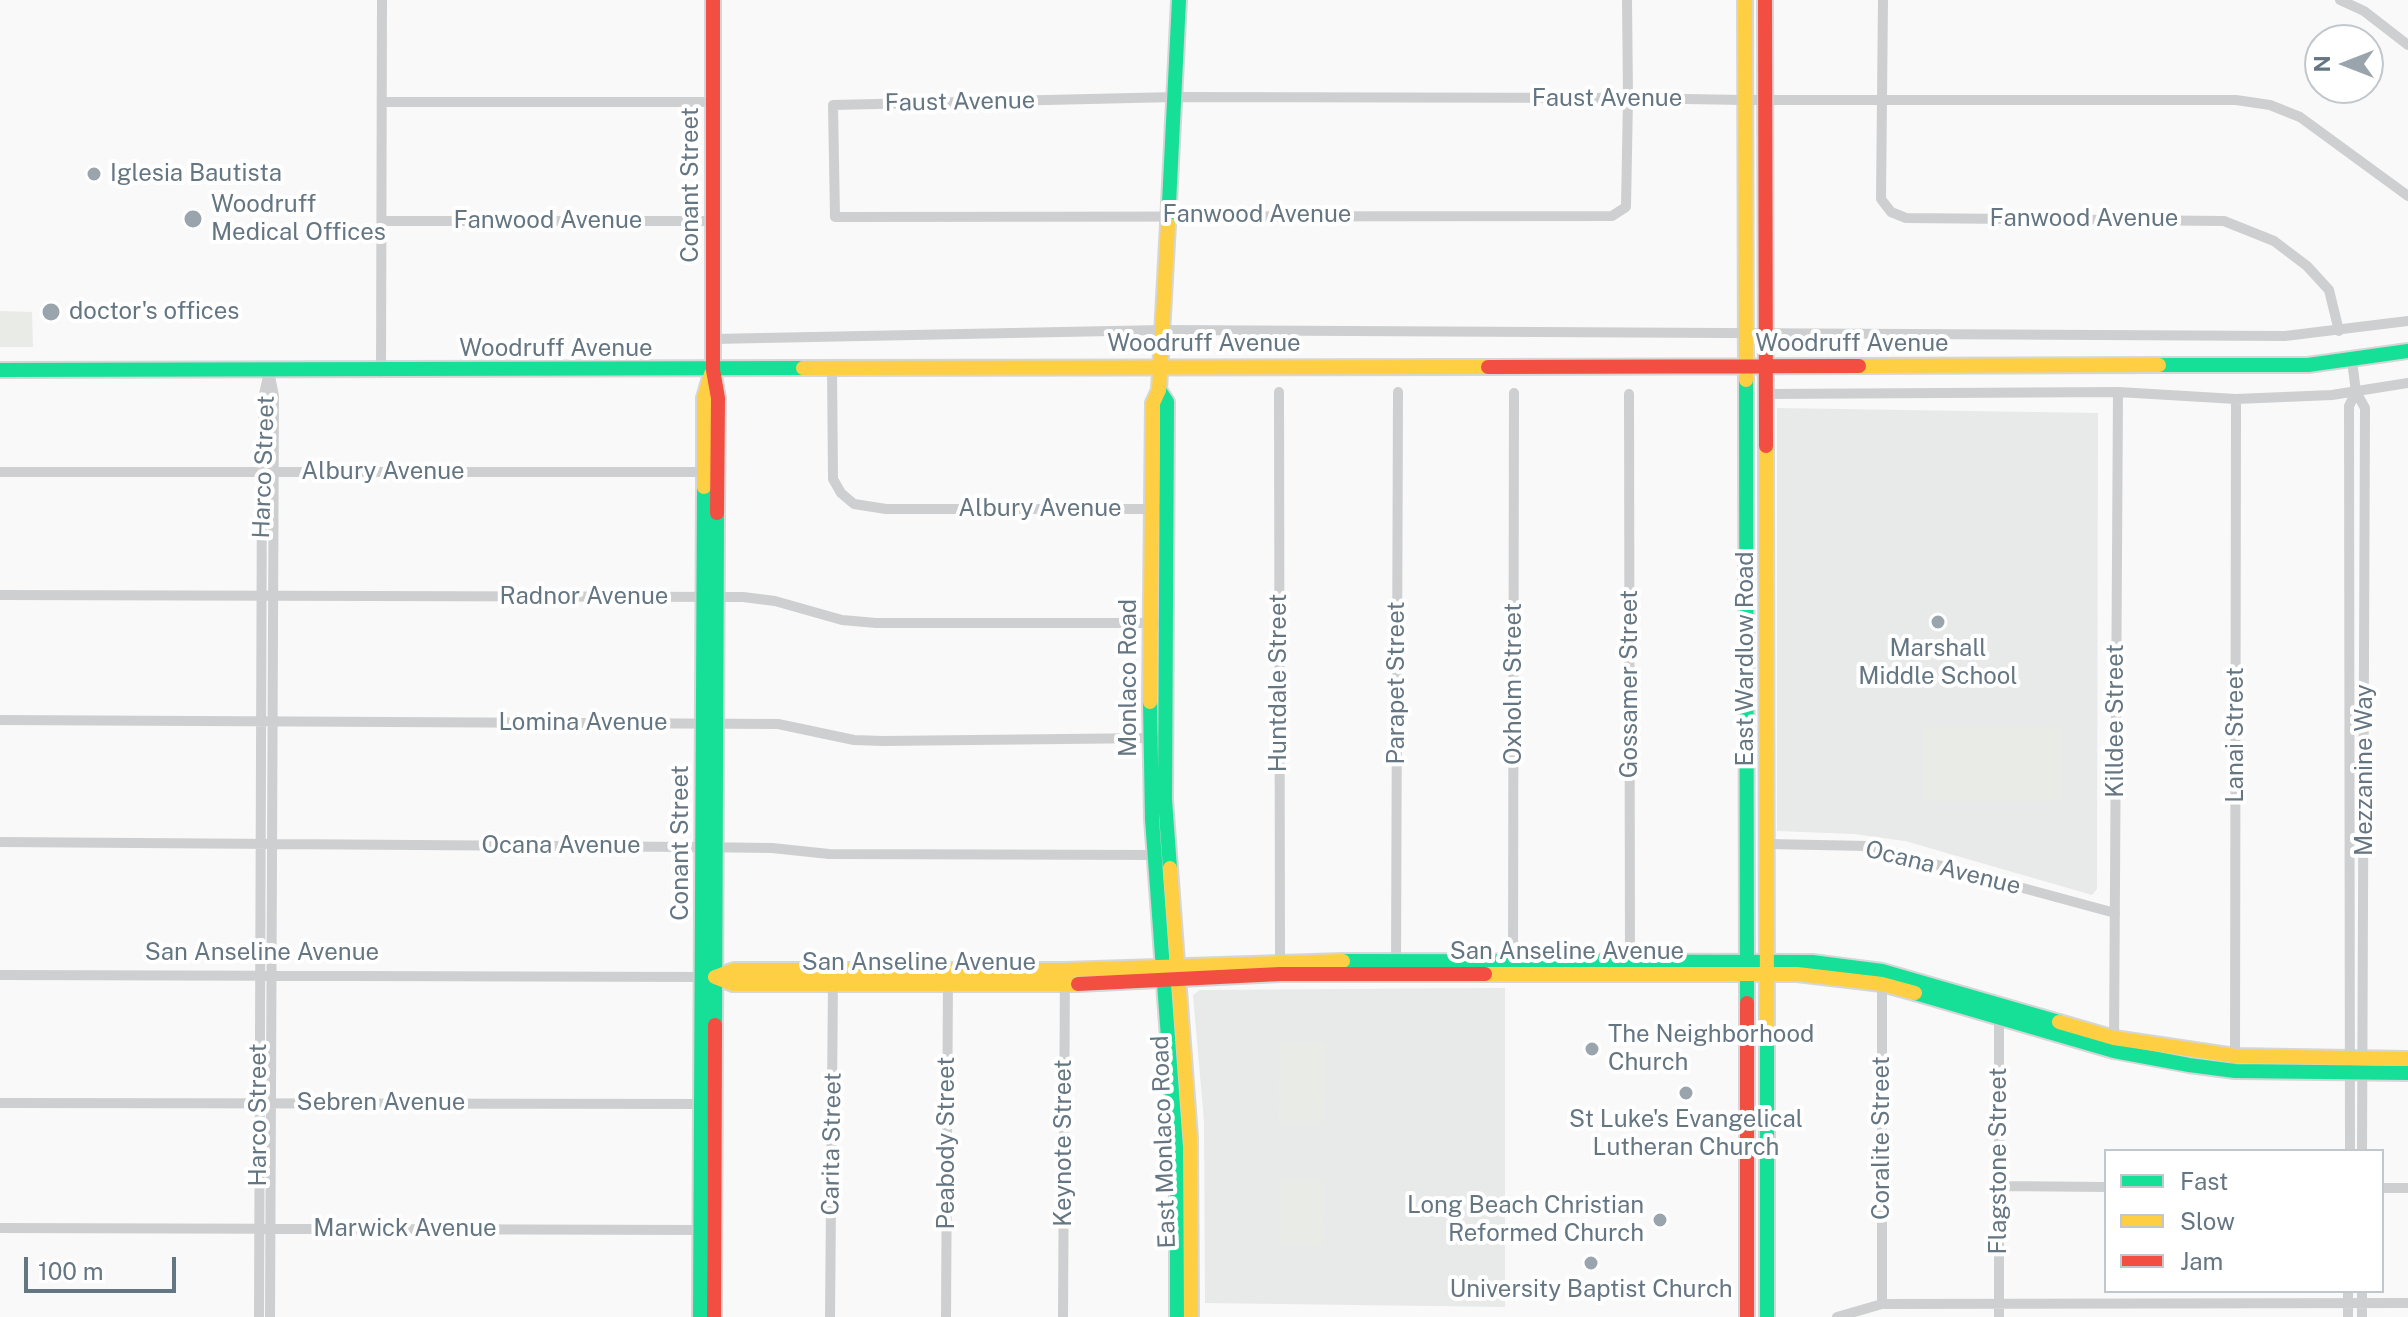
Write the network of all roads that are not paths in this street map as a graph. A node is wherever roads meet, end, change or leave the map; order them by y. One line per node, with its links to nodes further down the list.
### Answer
1 (382, 0): 15 (street)
2 (713, 0): 16 (street, Conant Street)
3 (1179, 0): 10 (street, Monlaco Road)
4 (1627, 0): 11 (street)
5 (1745, 0): 13 (street, East Wardlow Road)
6 (1765, 0): 14 (street, East Wardlow Road)
7 (1883, 0): 12 (street)
8 (2340, 0): 9 (street)
9 (2408, 45)
10 (1175, 97): 11 (street, Faust Avenue); 17 (street, Faust Avenue); 19 (street, Monlaco Road)
11 (1628, 98): 13 (street, Faust Avenue); 19 (street, Fanwood Avenue)
12 (1884, 98): 14 (street, Faust Avenue); 18 (street, Faust Avenue); 24 (street, Fanwood Avenue)
13 (1744, 100): 14 (street, Faust Avenue); 26 (street, East Wardlow Road)
14 (1765, 100): 25 (street, East Wardlow Road)
15 (383, 102): 16 (street); 20 (street)
16 (714, 102): 21 (street, Conant Street)
17 (834, 159): 19 (street, Fanwood Avenue)
18 (2408, 196)
19 (1168, 214): 23 (street, Monlaco Road)
20 (383, 221): 21 (street, Fanwood Avenue); 37 (street)
21 (713, 221): 27 (street, Conant Street)
22 (2408, 321): 24 (street, Woodruff Avenue)
23 (1162, 330): 26 (street, Woodruff Avenue); 27 (street, Woodruff Avenue); 32 (street, Monlaco Road)
24 (2339, 331): 25 (street, Woodruff Avenue)
25 (1766, 332): 26 (street, Woodruff Avenue); 31 (street, East Wardlow Road)
26 (1745, 333): 30 (street, East Wardlow Road)
27 (713, 339): 35 (street, Conant Street)
28 (2408, 351): 29 (street, Woodruff Avenue)
29 (2352, 361): 31 (street, Woodruff Avenue); 42 (street, Mezzanine Way)
30 (1745, 366): 31 (street, Woodruff Avenue); 32 (street, Woodruff Avenue); 72 (street, East Wardlow Road)
31 (1767, 366): 45 (street, East Wardlow Road)
32 (1159, 367): 33 (street, Woodruff Avenue); 50 (street, Monlaco Road)
33 (832, 368): 35 (street, Woodruff Avenue); 50 (street, Albury Avenue)
34 (0, 370): 36 (street, Woodruff Avenue)
35 (713, 370): 37 (street, Woodruff Avenue); 49 (street, Conant Street)
36 (269, 372): 37 (street, Woodruff Avenue); 48 (street, Harco Street)
37 (381, 372)
38 (2408, 383): 42 (street, Woodruff Avenue)
39 (1279, 392): 70 (street, Huntdale Street)
40 (1398, 392): 67 (street, Parapet Street)
41 (2118, 392): 45 (street, Woodruff Avenue); 46 (street, Woodruff Avenue); 66 (street, Killdee Street)
42 (2356, 392): 46 (street, Woodruff Avenue); 58 (street, Mezzanine Way); 59 (street, Mezzanine Way)
43 (1514, 393): 68 (street, Oxholm Street)
44 (1629, 394): 71 (street, Gossamer Street)
45 (1767, 394): 63 (street, East Wardlow Road)
46 (2236, 399): 86 (street, Lanai Street)
47 (0, 472): 48 (street, Albury Avenue)
48 (268, 472): 49 (street, Albury Avenue); 52 (street, Harco Street)
49 (710, 472): 53 (street, Conant Street)
50 (1159, 509): 54 (street, Monlaco Road)
51 (0, 595): 52 (street, Radnor Avenue)
52 (267, 596): 53 (street, Radnor Avenue); 56 (street, Harco Street)
53 (710, 597): 54 (street, Radnor Avenue); 57 (street, Conant Street)
54 (1158, 623): 60 (street, Monlaco Road)
55 (0, 720): 56 (street, Lomina Avenue)
56 (268, 721): 57 (street, Lomina Avenue); 62 (street, Harco Street)
57 (710, 723): 60 (street, Lomina Avenue); 64 (street, Conant Street)
58 (2351, 725): 59 (street); 87 (street, Mezzanine Way)
59 (2366, 725): 87 (street, Mezzanine Way)
60 (1157, 738): 65 (street, Monlaco Road)
61 (0, 842): 62 (street, Ocana Avenue)
62 (268, 844): 64 (street, Ocana Avenue); 76 (street, Harco Street)
63 (1768, 844): 66 (street, Ocana Avenue); 73 (street, East Wardlow Road)
64 (709, 847): 65 (street, Ocana Avenue); 78 (street, Conant Street)
65 (1162, 855): 75 (street, Monlaco Road)
66 (2115, 913): 84 (street, Killdee Street)
67 (1396, 967): 68 (street, San Anseline Avenue); 70 (street, San Anseline Avenue)
68 (1513, 967): 71 (street, San Anseline Avenue)
69 (948, 968): 74 (street, San Anseline Avenue); 79 (street, San Anseline Avenue); 81 (street, Peabody Street)
70 (1280, 968): 75 (street, San Anseline Avenue)
71 (1630, 968): 72 (street, San Anseline Avenue)
72 (1746, 968): 73 (street, San Anseline Avenue); 89 (street, East Wardlow Road)
73 (1766, 968): 80 (street, San Anseline Avenue); 90 (street, East Wardlow Road)
74 (1065, 970): 75 (street, San Anseline Avenue); 82 (street, Keynote Street)
75 (1170, 972): 82 (street, San Anseline Avenue); 117 (street, East Monlaco Road); 118 (street, East Monlaco Road)
76 (266, 974): 77 (street, San Anseline Avenue); 78 (street, San Anseline Avenue); 92 (street, Harco Street)
77 (0, 975)
78 (708, 977): 79 (street, San Anseline Avenue); 93 (street, Conant Street)
79 (833, 977): 81 (street, San Anseline Avenue); 114 (street, Carita Street)
80 (1882, 978): 83 (street, San Anseline Avenue); 108 (street, Coralite Street)
81 (948, 985): 82 (street, San Anseline Avenue); 115 (street, Peabody Street)
82 (1065, 985): 116 (street, Keynote Street)
83 (1999, 1011): 84 (street, San Anseline Avenue); 96 (street, Flagstone Street)
84 (2114, 1044): 86 (street, San Anseline Avenue)
85 (2408, 1059): 87 (street, San Anseline Avenue)
86 (2235, 1064): 87 (street, San Anseline Avenue)
87 (2357, 1065): 88 (street, San Anseline Avenue); 94 (street, Mezzanine Way); 95 (street, Mezzanine Way)
88 (2408, 1073)
89 (1746, 1091): 90 (street); 100 (street, East Wardlow Road)
90 (1766, 1091): 101 (street, East Wardlow Road)
91 (0, 1103): 92 (street, Sebren Avenue)
92 (264, 1103): 93 (street, Sebren Avenue); 103 (street, Harco Street)
93 (708, 1104): 104 (street, Conant Street)
94 (2350, 1149)
95 (2362, 1149)
96 (1999, 1186): 97 (street); 109 (street, Flagstone Street)
97 (2104, 1187)
98 (2384, 1188): 99 (street)
99 (2408, 1188)
100 (1746, 1205): 101 (street); 119 (street, East Wardlow Road)
101 (1767, 1206): 120 (street, East Wardlow Road)
102 (0, 1228): 103 (street, Marwick Avenue)
103 (265, 1229): 104 (street, Marwick Avenue); 110 (street, Harco Street); 111 (street, Harco Street)
104 (707, 1230): 112 (street, Conant Street); 113 (street, Conant Street)
105 (2348, 1297): 106 (street); 109 (street); 123 (street)
106 (2362, 1297): 107 (street); 124 (street)
107 (2408, 1303)
108 (1882, 1304): 109 (street); 121 (street)
109 (1999, 1304): 122 (street, Flagstone Street)
110 (259, 1317)
111 (270, 1317)
112 (700, 1317)
113 (714, 1317)
114 (830, 1317)
115 (946, 1317)
116 (1063, 1317)
117 (1177, 1317)
118 (1191, 1317)
119 (1747, 1317)
120 (1767, 1317)
121 (1837, 1317)
122 (1999, 1317)
123 (2348, 1317)
124 (2362, 1317)

